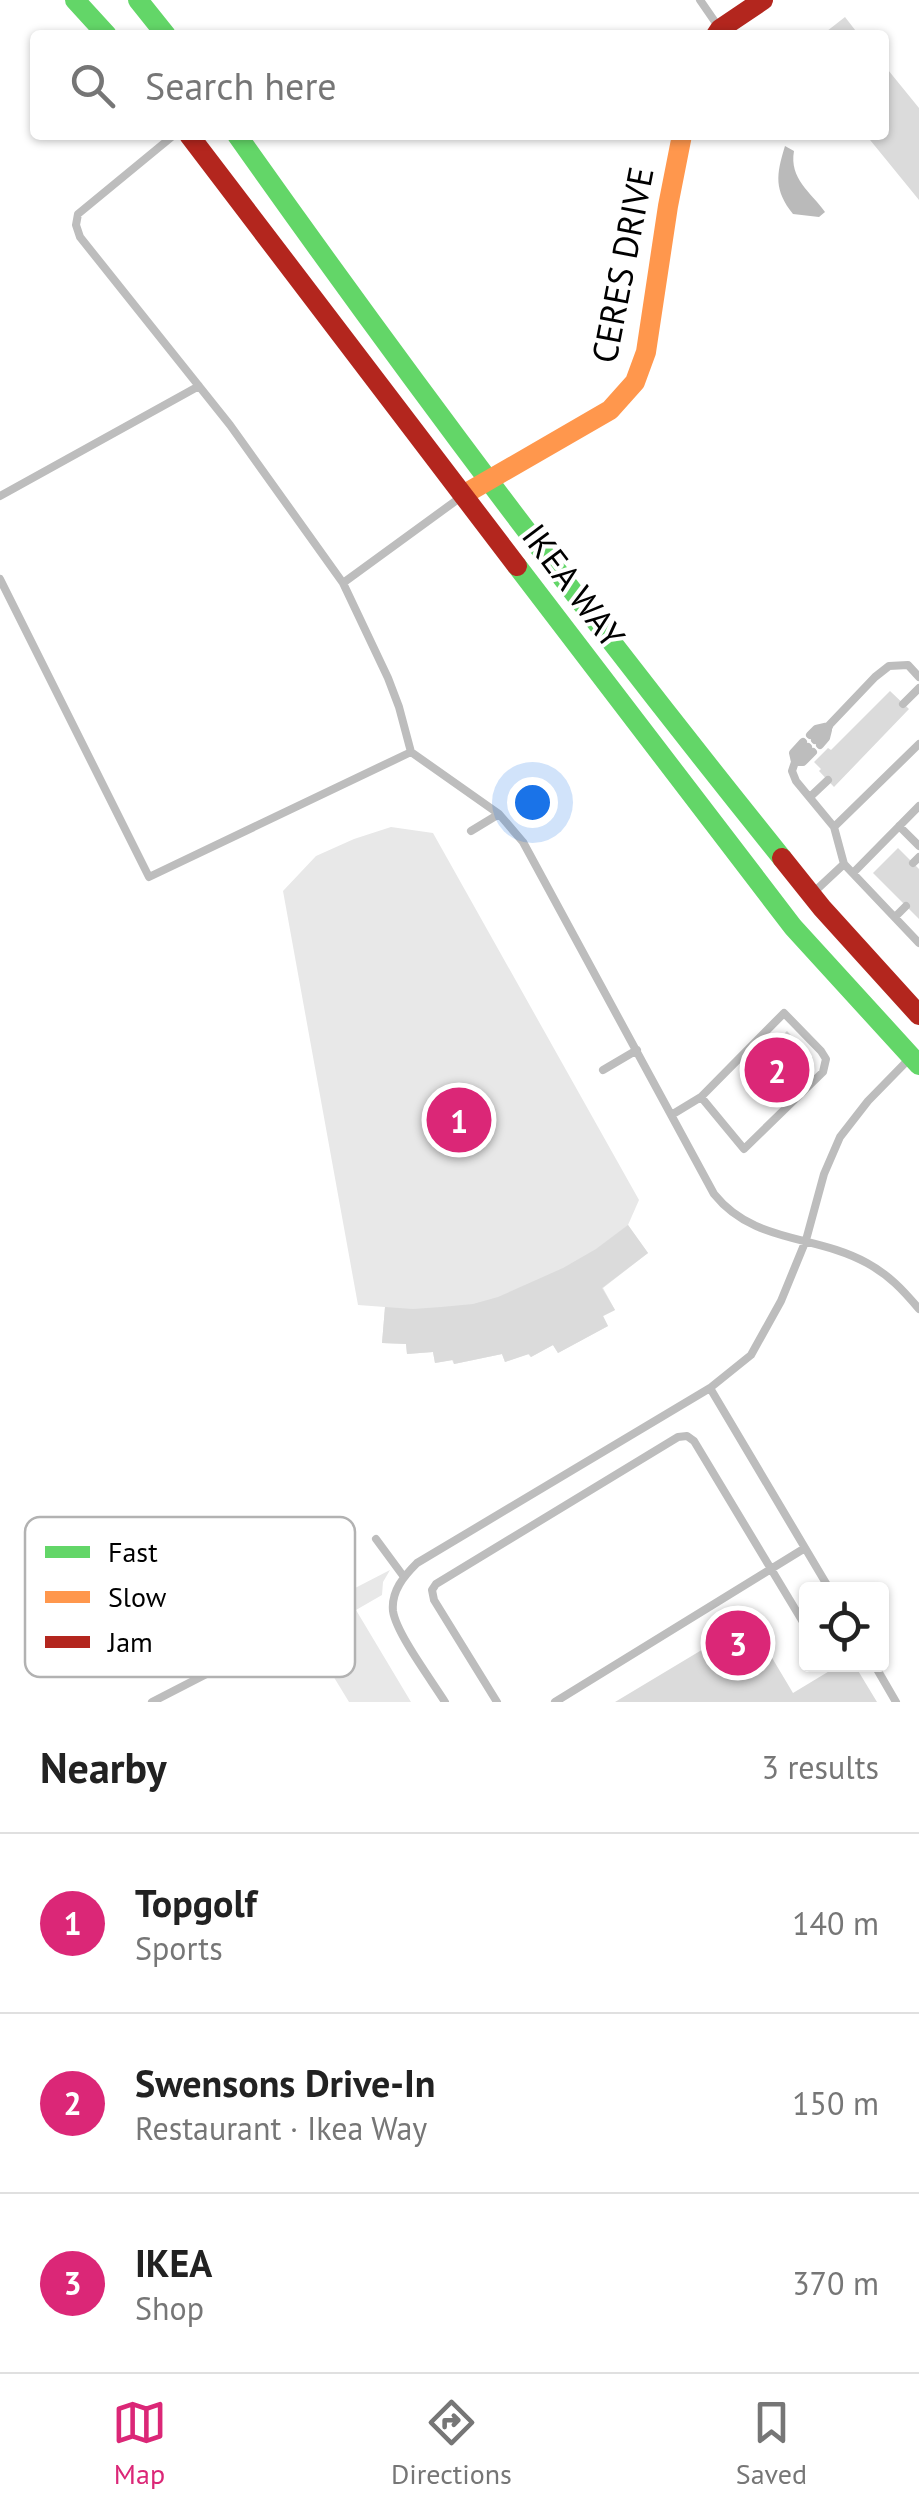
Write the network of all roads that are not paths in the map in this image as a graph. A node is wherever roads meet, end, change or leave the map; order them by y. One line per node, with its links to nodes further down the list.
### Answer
1 (75, 0): 5 (main road)
2 (138, 0): 6 (main road)
3 (700, 0): 7 (lane)
4 (763, 0): 8 (main road)
5 (102, 30)
6 (162, 30)
7 (717, 30)
8 (721, 30)
9 (168, 140): 13 (lane)
10 (192, 140): 15 (main road, IKEA WAY)
11 (241, 140): 14 (main road, IKEA WAY)
12 (681, 140): 14 (main road, CERES DRIVE)
13 (199, 386): 16 (lane); 18 (lane)
14 (488, 480): 15 (main road, CERES DRIVE); 37 (main road, IKEA WAY)
15 (463, 495): 18 (lane); 44 (main road, IKEA WAY)
16 (0, 496)
17 (0, 579): 24 (lane)
18 (343, 583): 24 (lane)
19 (919, 677): 22 (lane)
20 (919, 688): 21 (lane)
21 (903, 704)
22 (811, 744): 25 (lane); 25 (lane)
23 (919, 744): 31 (lane)
24 (412, 752): 29 (lane)
25 (794, 762): 27 (lane)
26 (828, 780): 27 (lane)
27 (810, 797): 31 (lane)
28 (919, 806): 30 (lane)
29 (499, 814): 32 (lane); 43 (lane)
30 (899, 826): 33 (lane); 35 (lane)
31 (834, 827): 34 (lane)
32 (471, 832)
33 (919, 846)
34 (844, 864): 35 (lane); 37 (lane)
35 (853, 873): 38 (lane)
36 (888, 888): 38 (lane)
37 (811, 895): 42 (main road, IKEA WAY)
38 (878, 899): 40 (lane)
39 (906, 906): 40 (lane)
40 (895, 918): 41 (lane)
41 (917, 938)
42 (919, 1016)
43 (637, 1050): 45 (lane); 47 (lane)
44 (916, 1057): 48 (lane)
45 (603, 1070)
46 (701, 1097): 46 (lane); 47 (lane)
47 (672, 1114): 48 (lane)
48 (806, 1240): 49 (lane); 50 (lane)
49 (919, 1309)
50 (710, 1388): 52 (lane); 54 (lane)
51 (376, 1539): 54 (lane)
52 (805, 1548): 53 (lane); 55 (lane)
53 (772, 1569): 56 (lane); 61 (lane); 62 (lane)
54 (404, 1577): 60 (lane)
55 (825, 1582)
56 (799, 1615)
57 (879, 1672): 63 (lane)
58 (201, 1677): 59 (lane)
59 (152, 1702)
60 (445, 1702)
61 (498, 1702)
62 (555, 1702)
63 (896, 1702)

